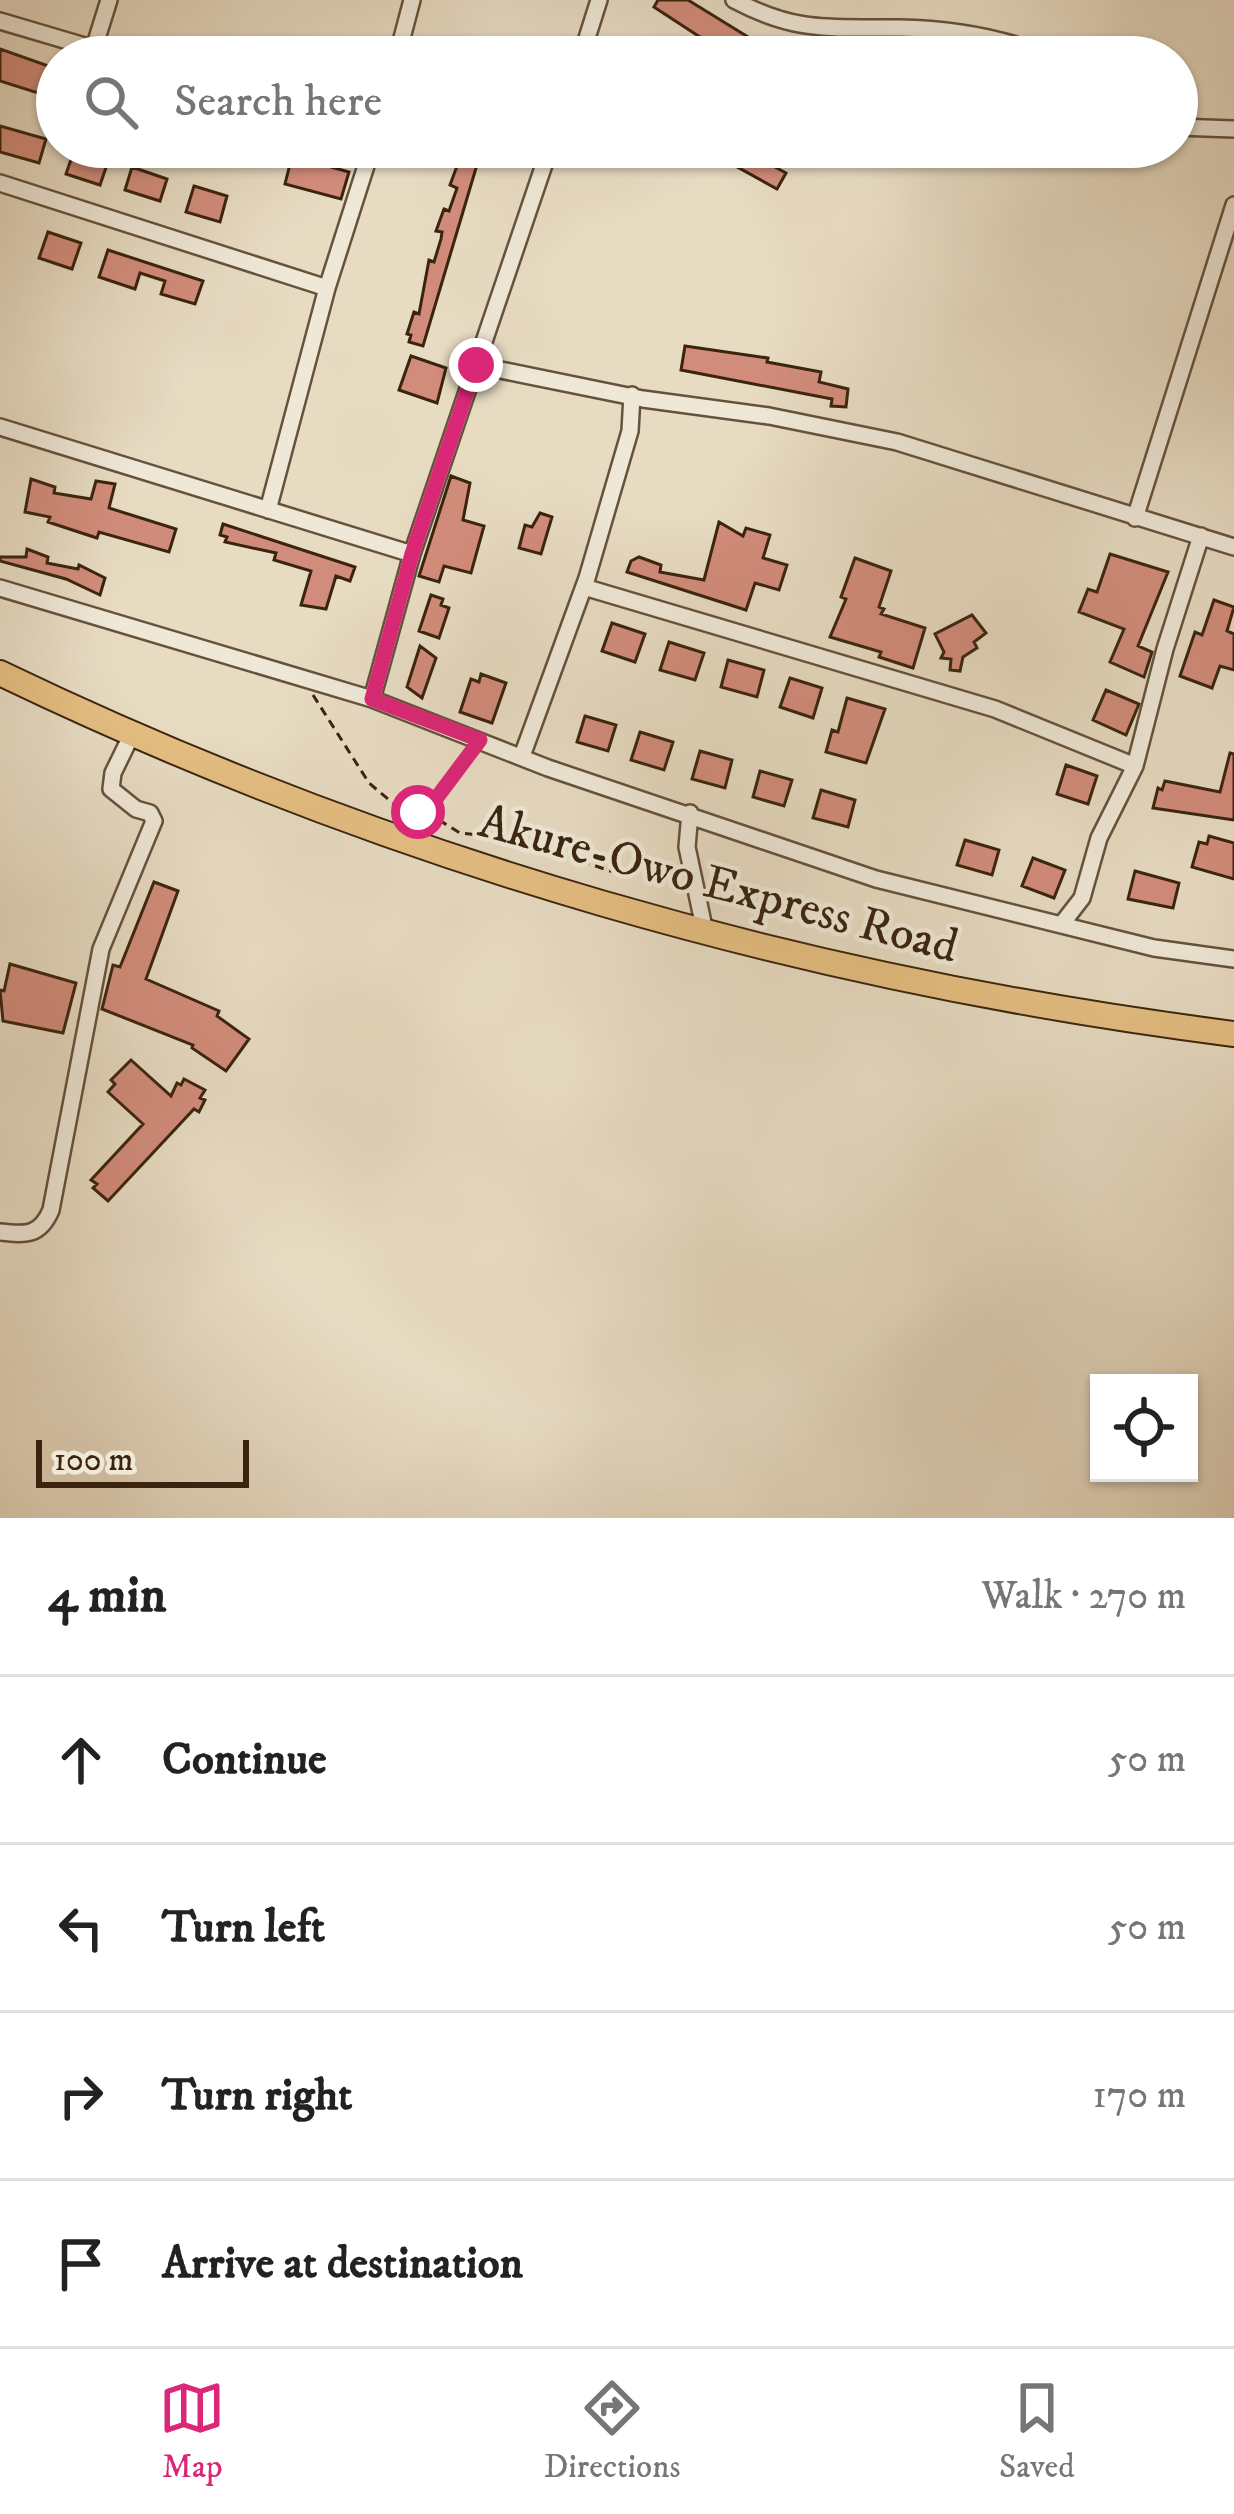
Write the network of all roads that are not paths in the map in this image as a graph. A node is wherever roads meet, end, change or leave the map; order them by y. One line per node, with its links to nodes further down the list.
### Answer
1 (110, 0): 7 (street)
2 (412, 0): 8 (street)
3 (599, 0): 9 (street)
4 (734, 0): 10 (street)
5 (0, 21): 6 (street)
6 (52, 36)
7 (98, 36)
8 (403, 36)
9 (588, 36)
10 (980, 36)
11 (1198, 128): 12 (street)
12 (1234, 129)
13 (365, 168): 17 (street)
14 (543, 168): 18 (street)
15 (0, 183): 17 (street)
16 (1234, 205): 22 (street)
17 (327, 288): 21 (street)
18 (476, 365): 19 (street); 25 (street)
19 (632, 395): 22 (street); 26 (street)
20 (0, 427): 21 (street)
21 (268, 510): 25 (street)
22 (1135, 518): 23 (street)
23 (1201, 536): 24 (street); 32 (street)
24 (1234, 547)
25 (412, 554): 29 (street)
26 (584, 587): 31 (street); 32 (street)
27 (0, 588): 29 (street)
28 (0, 673): 30 (highway, Akure-Owo Express Road)
29 (372, 699): 31 (street)
30 (132, 734): 35 (highway, Akure-Owo Express Road); 38 (street)
31 (522, 756): 33 (street)
32 (1135, 766): 34 (street)
33 (690, 813): 34 (street); 35 (street)
34 (1061, 925): 36 (street)
35 (705, 932): 37 (highway, Akure-Owo Express Road)
36 (1234, 959)
37 (1234, 1034)
38 (0, 1232)

